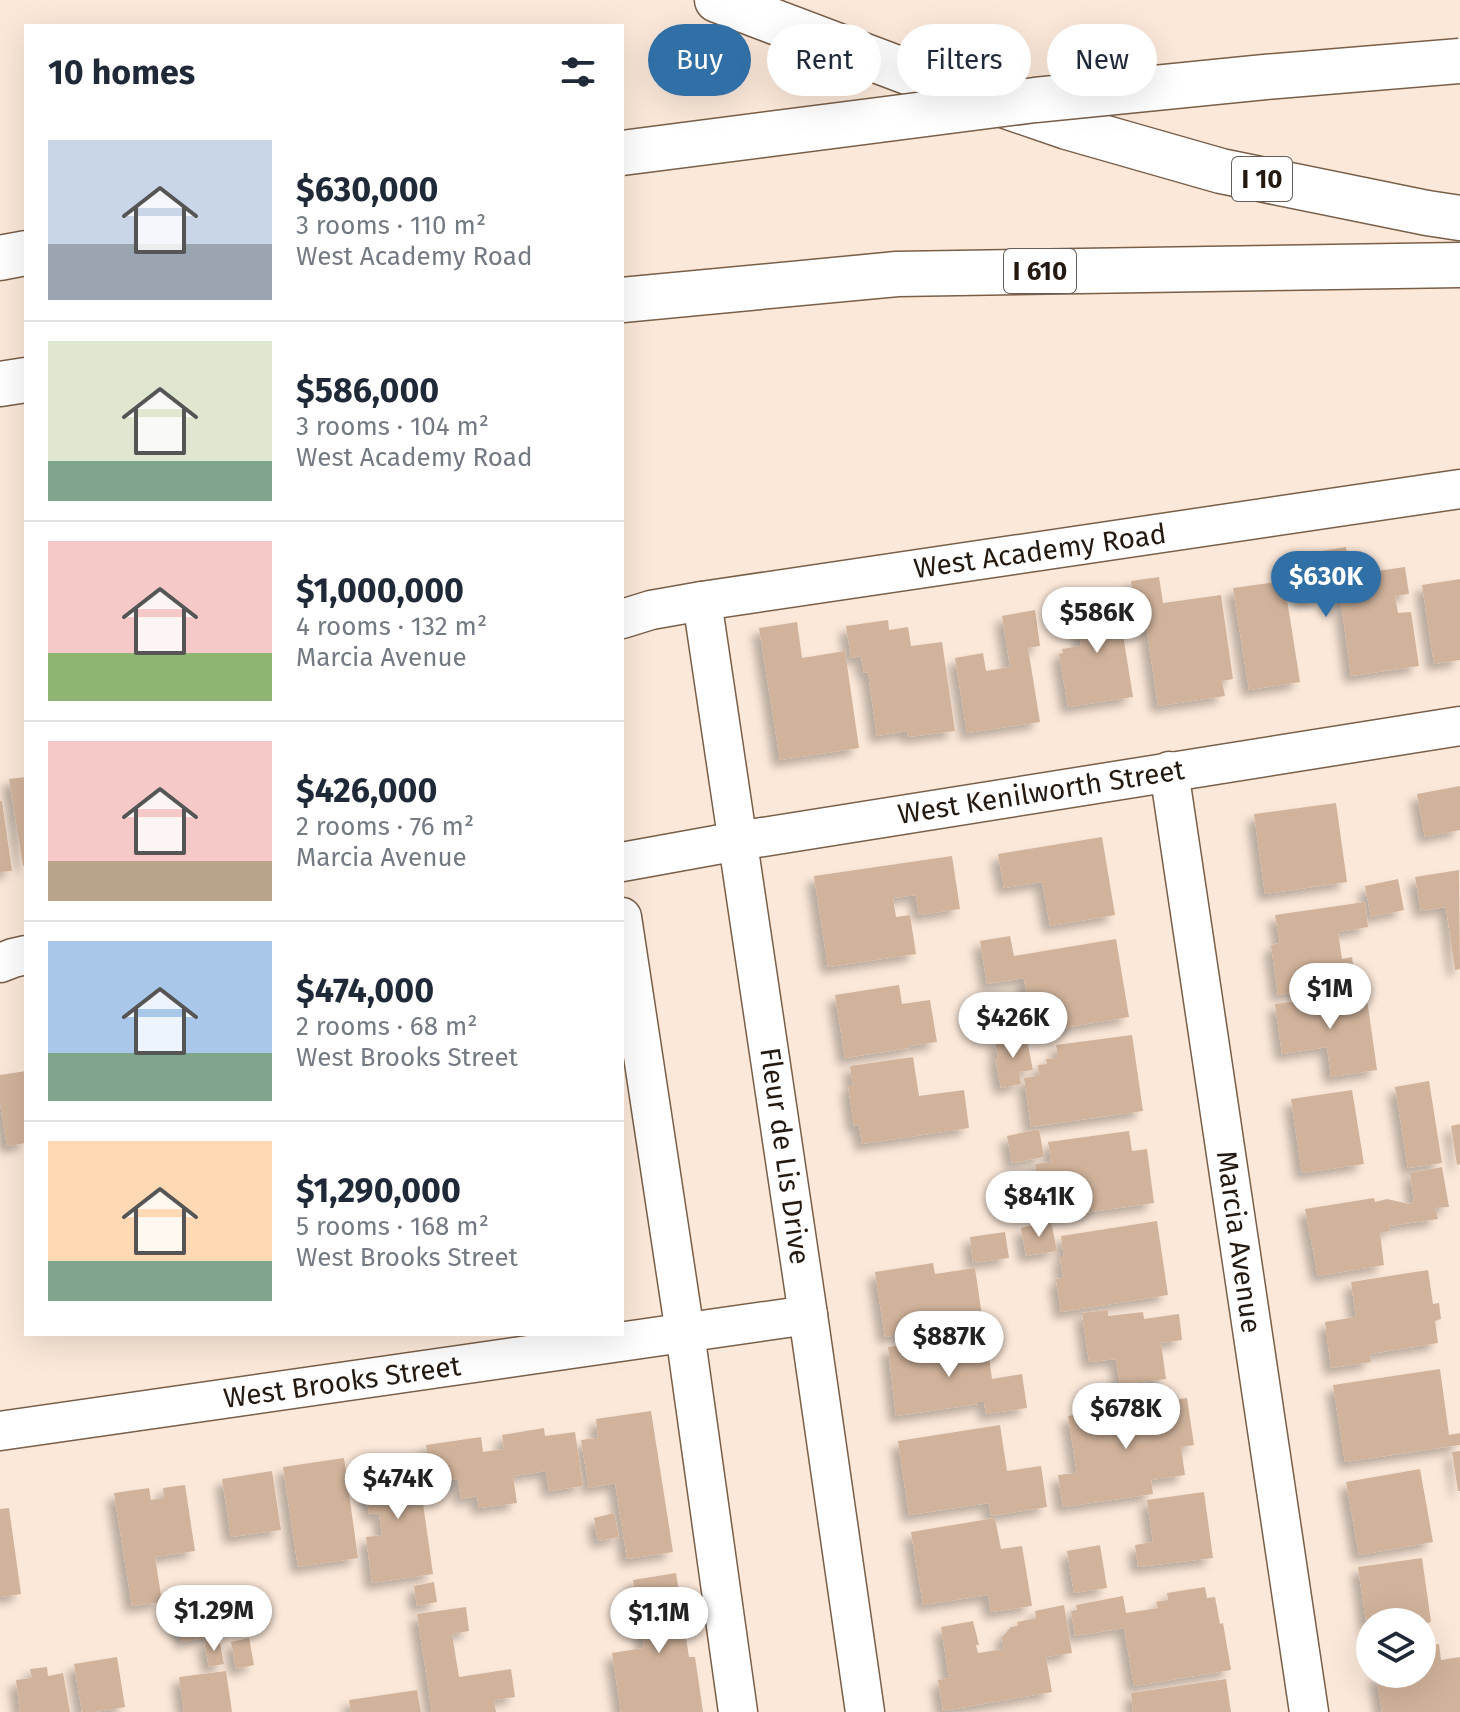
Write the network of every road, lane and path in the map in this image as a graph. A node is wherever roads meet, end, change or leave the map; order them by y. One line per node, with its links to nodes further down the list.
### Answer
1 (717, 0): 4 (highway, I 10)
2 (1460, 61): 3 (highway, bridge)
3 (624, 153)
4 (1460, 218)
5 (24, 225): 6 (highway)
6 (0, 228)
7 (24, 253): 8 (highway)
8 (0, 258)
9 (1460, 265): 10 (highway, I 610)
10 (624, 300)
11 (24, 380): 12 (highway)
12 (0, 384)
13 (1460, 489): 14 (street, West Academy Road)
14 (702, 601): 15 (street, West Academy Road); 18 (street, Fleur de Lis Drive)
15 (624, 618)
16 (1460, 726): 17 (street, West Kenilworth Street)
17 (1169, 771): 18 (street, West Kenilworth Street); 28 (street, Marcia Avenue)
18 (738, 841): 19 (street, West Kenilworth Street); 23 (street, Fleur de Lis Drive)
19 (624, 862)
20 (624, 930): 24 (street)
21 (24, 955): 22 (street)
22 (0, 963)
23 (808, 1315): 24 (street, West Brooks Street); 27 (street, Fleur de Lis Drive)
24 (685, 1333): 25 (street, West Brooks Street); 26 (street)
25 (0, 1431)
26 (738, 1712)
27 (865, 1712)
28 (1309, 1712)

